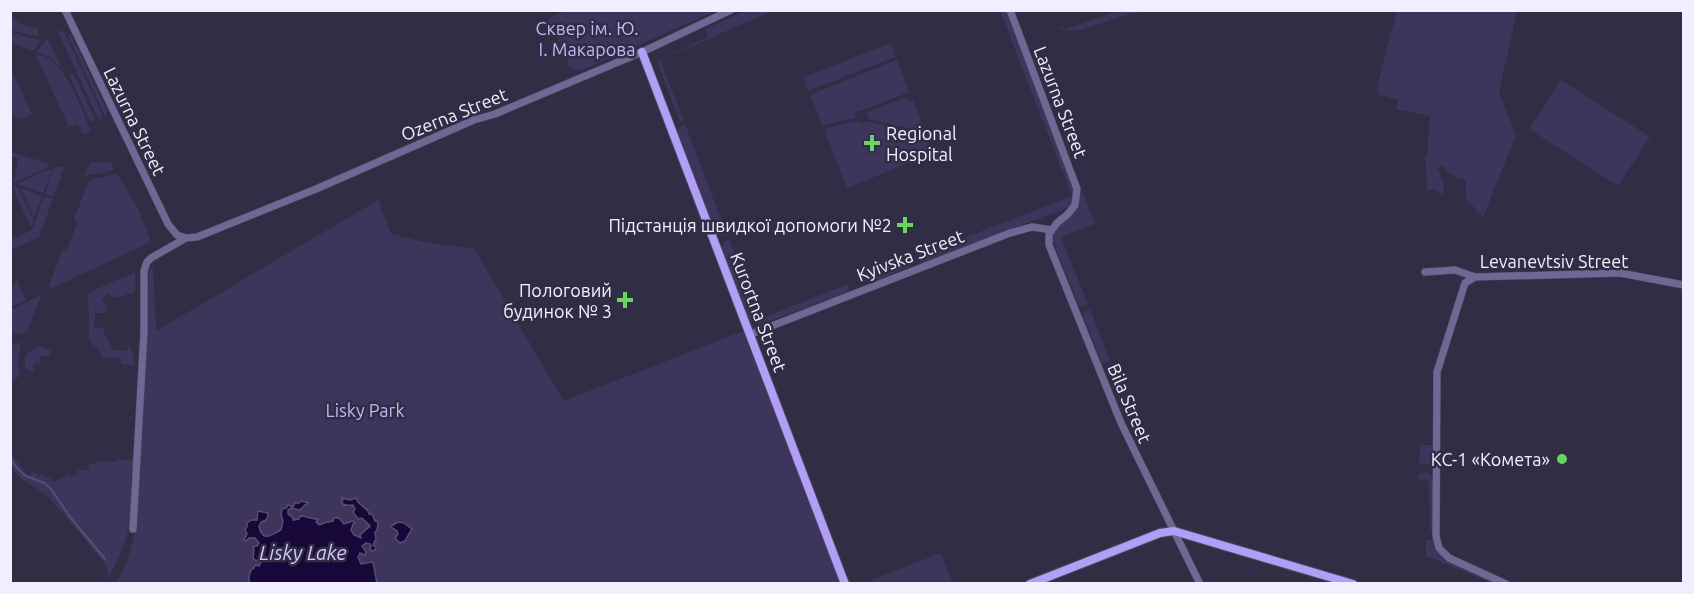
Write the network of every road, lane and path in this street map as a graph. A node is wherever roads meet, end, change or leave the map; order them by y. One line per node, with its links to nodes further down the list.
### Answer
1 (65, 10): 6 (street, Lazurna Street)
2 (731, 10): 4 (street, Ozerna Street)
3 (1010, 10): 5 (street, Lazurna Street)
4 (642, 52): 6 (street, Ozerna Street); 10 (main road, Kurortna Street)
5 (1052, 230): 10 (street, Kyivska Street); 12 (street, Bila Street)
6 (186, 238): 11 (street, Ozerna Street)
7 (1425, 272): 8 (street, Levanevtsiv Street)
8 (1475, 276): 9 (street, Levanevtsiv Street); 18 (street)
9 (1683, 285)
10 (751, 334): 14 (main road, Kurortna Street)
11 (133, 529)
12 (1174, 531): 13 (main road); 16 (street, Bila Street); 17 (main road)
13 (1041, 582): 15 (main road)
14 (845, 584)
15 (1030, 584)
16 (1200, 584)
17 (1353, 584)
18 (1506, 584)

